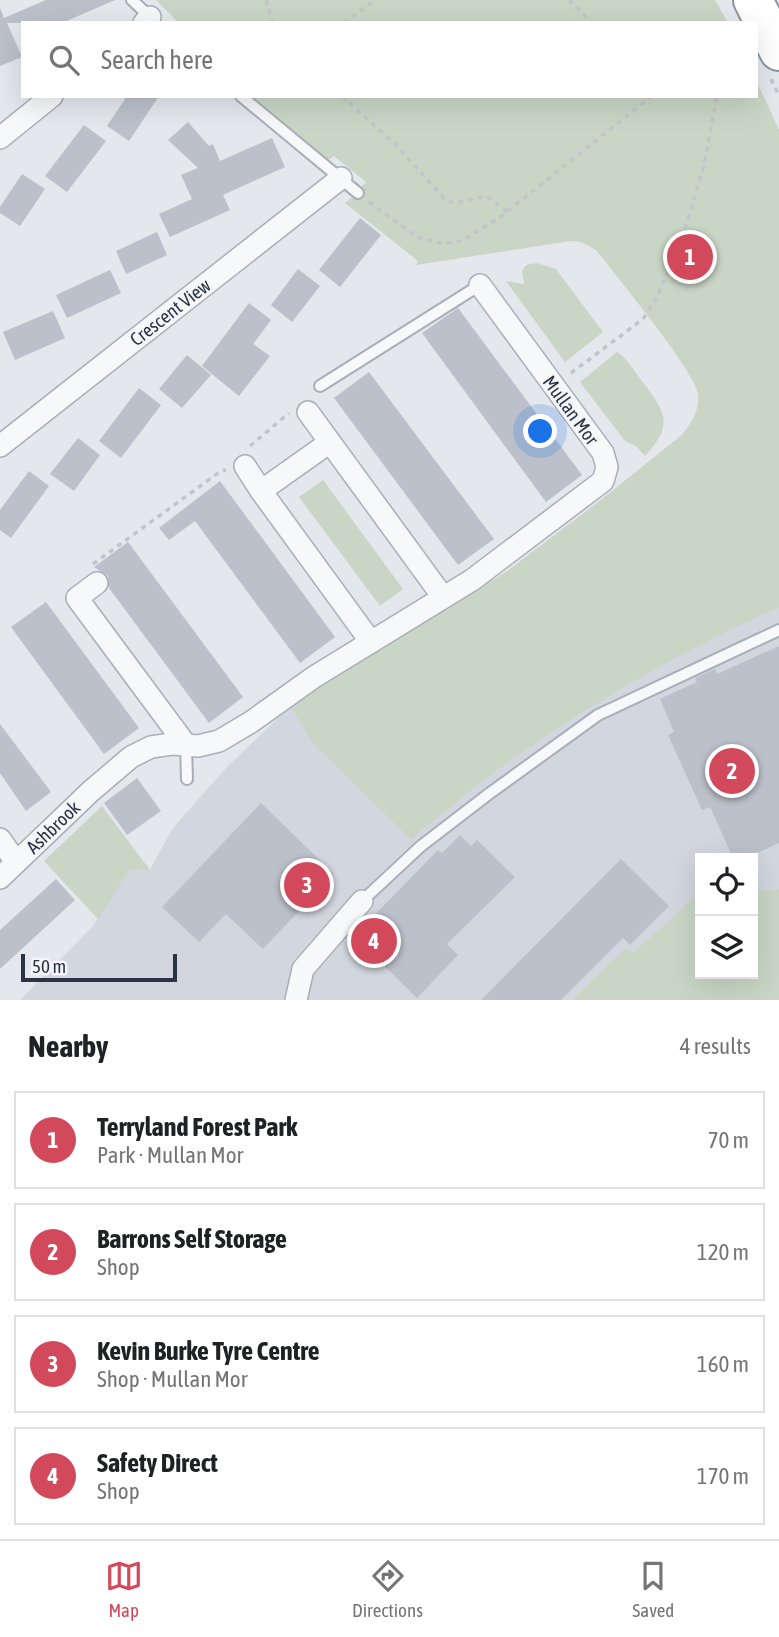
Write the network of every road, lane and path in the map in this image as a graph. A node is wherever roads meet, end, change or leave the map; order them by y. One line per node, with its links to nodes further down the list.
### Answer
1 (132, 0): 6 (lane)
2 (266, 0): 7 (path)
3 (374, 0): 8 (path)
4 (569, 0): 9 (path)
5 (753, 0): 10 (highway)
6 (150, 21)
7 (272, 21)
8 (347, 21)
9 (590, 21)
10 (779, 51)
11 (50, 98): 16 (street)
12 (243, 98): 17 (lane)
13 (344, 98): 19 (path)
14 (650, 98): 19 (path)
15 (717, 98): 21 (path)
16 (0, 138)
17 (341, 178): 18 (lane); 25 (street, Crescent View)
18 (358, 193): 19 (path)
19 (507, 212)
20 (480, 285): 22 (lane); 30 (street, Mullan Mor)
21 (578, 367)
22 (320, 386): 26 (path)
23 (308, 412): 24 (street)
24 (330, 442): 28 (street); 30 (street)
25 (0, 446)
26 (239, 461): 27 (path); 27 (path); 28 (street)
27 (221, 471): 29 (path)
28 (261, 491): 32 (street)
29 (97, 583): 33 (street)
30 (443, 597): 32 (street, Mullan Mor)
31 (779, 630): 39 (lane)
32 (371, 642): 33 (street, Mullan Mor)
33 (186, 745): 34 (lane); 35 (street, Mullan Mor)
34 (187, 779)
35 (91, 791): 37 (street, Ashbrook)
36 (0, 839): 37 (street, Ashbrook)
37 (16, 862): 38 (street, Ashbrook)
38 (0, 878)
39 (362, 901): 40 (street)
40 (296, 1000)

